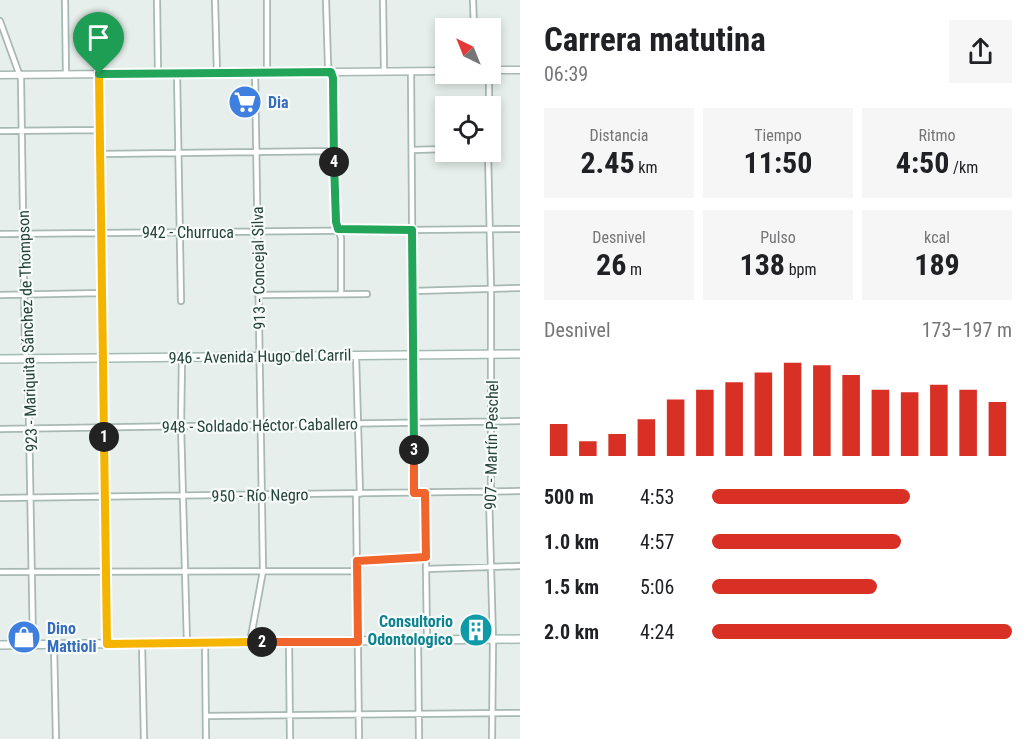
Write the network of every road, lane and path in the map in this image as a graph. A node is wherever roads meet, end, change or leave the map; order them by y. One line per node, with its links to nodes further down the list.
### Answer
1 (65, 0): 21 (street)
2 (157, 0): 18 (street)
3 (215, 0): 20 (street)
4 (267, 0): 16 (street)
5 (326, 0): 17 (street)
6 (383, 0): 11 (street)
7 (473, 0): 8 (street)
8 (474, 18)
9 (0, 21): 24 (street, 923 - Mariquita Sánchez de Thompson)
10 (520, 70): 14 (street)
11 (384, 71): 12 (street); 17 (street)
12 (411, 71): 13 (street); 29 (street)
13 (435, 71)
14 (501, 71)
15 (255, 72): 16 (street); 20 (street); 32 (street, 913 - Concejal Silva)
16 (267, 72): 17 (street)
17 (331, 72): 30 (street)
18 (158, 73): 19 (street); 22 (street)
19 (177, 73): 20 (street); 31 (street)
20 (217, 73)
21 (66, 74): 22 (street); 24 (street)
22 (99, 74): 25 (street)
23 (0, 75): 24 (street)
24 (21, 75): 27 (street, 923 - Mariquita Sánchez de Thompson)
25 (100, 130): 27 (street); 33 (street)
26 (0, 131): 27 (street)
27 (22, 131): 43 (street, 923 - Mariquita Sánchez de Thompson)
28 (435, 149): 29 (street)
29 (412, 150): 38 (street)
30 (334, 151): 32 (street); 36 (street)
31 (179, 152): 32 (street); 33 (street); 40 (street)
32 (256, 152): 39 (street, 913 - Concejal Silva)
33 (101, 154): 41 (street)
34 (488, 162): 37 (street, 907 - Martín Peschel)
35 (520, 228): 37 (street, 942 - Churruca)
36 (338, 229): 38 (street, 942 - Churruca); 39 (street, 942 - Churruca); 48 (street)
37 (489, 229): 38 (street, 942 - Churruca); 44 (street, 907 - Martín Peschel)
38 (412, 230): 46 (street)
39 (257, 231): 40 (street, 942 - Churruca); 52 (street, 913 - Concejal Silva)
40 (179, 232): 41 (street, 942 - Churruca); 53 (street)
41 (101, 233): 43 (street, 942 - Churruca); 47 (street)
42 (0, 234): 43 (street, 942 - Churruca)
43 (23, 234): 51 (street, 923 - Mariquita Sánchez de Thompson)
44 (491, 288): 45 (street); 46 (street); 55 (street, 907 - Martín Peschel)
45 (520, 288)
46 (414, 291): 54 (street)
47 (102, 293): 51 (street); 60 (street)
48 (340, 294): 49 (street); 52 (street)
49 (367, 294)
50 (0, 295): 51 (street)
51 (24, 295): 62 (street, 923 - Mariquita Sánchez de Thompson)
52 (258, 295): 58 (street, 913 - Concejal Silva)
53 (181, 301)
54 (414, 354): 55 (main road, 946 - Avenida Hugo del Carril); 57 (main road, 946 - Avenida Hugo del Carril); 65 (street)
55 (492, 354): 56 (main road, 946 - Avenida Hugo del Carril); 63 (street, 907 - Martín Peschel)
56 (520, 354)
57 (356, 355): 58 (main road, 946 - Avenida Hugo del Carril); 66 (street)
58 (258, 356): 59 (main road, 946 - Avenida Hugo del Carril); 67 (street, 913 - Concejal Silva)
59 (182, 357): 60 (main road, 946 - Avenida Hugo del Carril); 68 (street)
60 (103, 358): 62 (main road, 946 - Avenida Hugo del Carril); 69 (street)
61 (0, 359): 62 (main road, 946 - Avenida Hugo del Carril)
62 (27, 359): 70 (street, 923 - Mariquita Sánchez de Thompson)
63 (492, 421): 64 (street, 948 - Soldado Héctor Caballero); 65 (street, 948 - Soldado Héctor Caballero); 72 (street, 907 - Martín Peschel)
64 (520, 421)
65 (414, 422): 66 (street, 948 - Soldado Héctor Caballero); 74 (street)
66 (357, 423): 67 (street, 948 - Soldado Héctor Caballero); 77 (street)
67 (259, 425): 68 (street, 948 - Soldado Héctor Caballero); 76 (street, 913 - Concejal Silva)
68 (181, 426): 69 (street, 948 - Soldado Héctor Caballero); 79 (street)
69 (104, 427): 70 (street, 948 - Soldado Héctor Caballero); 78 (street)
70 (30, 428): 71 (street, 948 - Soldado Héctor Caballero); 80 (street, 923 - Mariquita Sánchez de Thompson)
71 (0, 429)
72 (490, 492): 73 (street, 950 - Río Negro); 75 (street, 950 - Río Negro); 85 (street, 907 - Martín Peschel)
73 (520, 492)
74 (414, 493): 75 (street, 950 - Río Negro); 77 (street, 950 - Río Negro)
75 (425, 493): 82 (street)
76 (260, 494): 77 (street, 950 - Río Negro); 79 (street, 950 - Río Negro); 89 (street, 913 - Concejal Silva)
77 (358, 494): 83 (street)
78 (104, 496): 79 (street, 950 - Río Negro); 80 (street, 950 - Río Negro); 87 (street)
79 (183, 496): 88 (street)
80 (31, 497): 81 (street, 950 - Río Negro); 92 (street, 923 - Mariquita Sánchez de Thompson)
81 (0, 498)
82 (426, 557): 83 (street); 86 (street)
83 (357, 561): 90 (street)
84 (520, 566): 85 (street)
85 (490, 567): 86 (street); 94 (street, 907 - Martín Peschel)
86 (426, 569): 96 (street)
87 (106, 570): 88 (street); 92 (street); 103 (street)
88 (184, 570): 89 (street); 100 (street)
89 (263, 571): 90 (street); 97 (street, 913 - Concejal Silva)
90 (357, 571): 99 (street)
91 (0, 572): 92 (street)
92 (32, 572): 102 (street, 923 - Mariquita Sánchez de Thompson)
93 (520, 639): 94 (main road)
94 (493, 640): 96 (main road); 107 (street, 907 - Martín Peschel)
95 (417, 641): 96 (main road); 99 (main road); 108 (street)
96 (427, 641)
97 (250, 642): 98 (main road); 101 (main road)
98 (289, 642): 99 (main road); 110 (street)
99 (358, 642): 111 (street)
100 (187, 643): 101 (main road); 104 (main road)
101 (205, 643): 112 (street)
102 (33, 644): 105 (main road); 106 (main road)
103 (107, 644): 104 (main road); 106 (main road)
104 (142, 644): 114 (street)
105 (0, 645)
106 (54, 645): 113 (street)
107 (492, 712): 108 (street); 109 (street); 119 (street, 907 - Martín Peschel)
108 (419, 713): 111 (street); 118 (street)
109 (520, 713)
110 (290, 715): 111 (street); 112 (street); 116 (street)
111 (359, 715): 117 (street)
112 (207, 716): 115 (street)
113 (56, 739)
114 (144, 739)
115 (206, 739)
116 (290, 739)
117 (359, 739)
118 (419, 739)
119 (492, 739)

